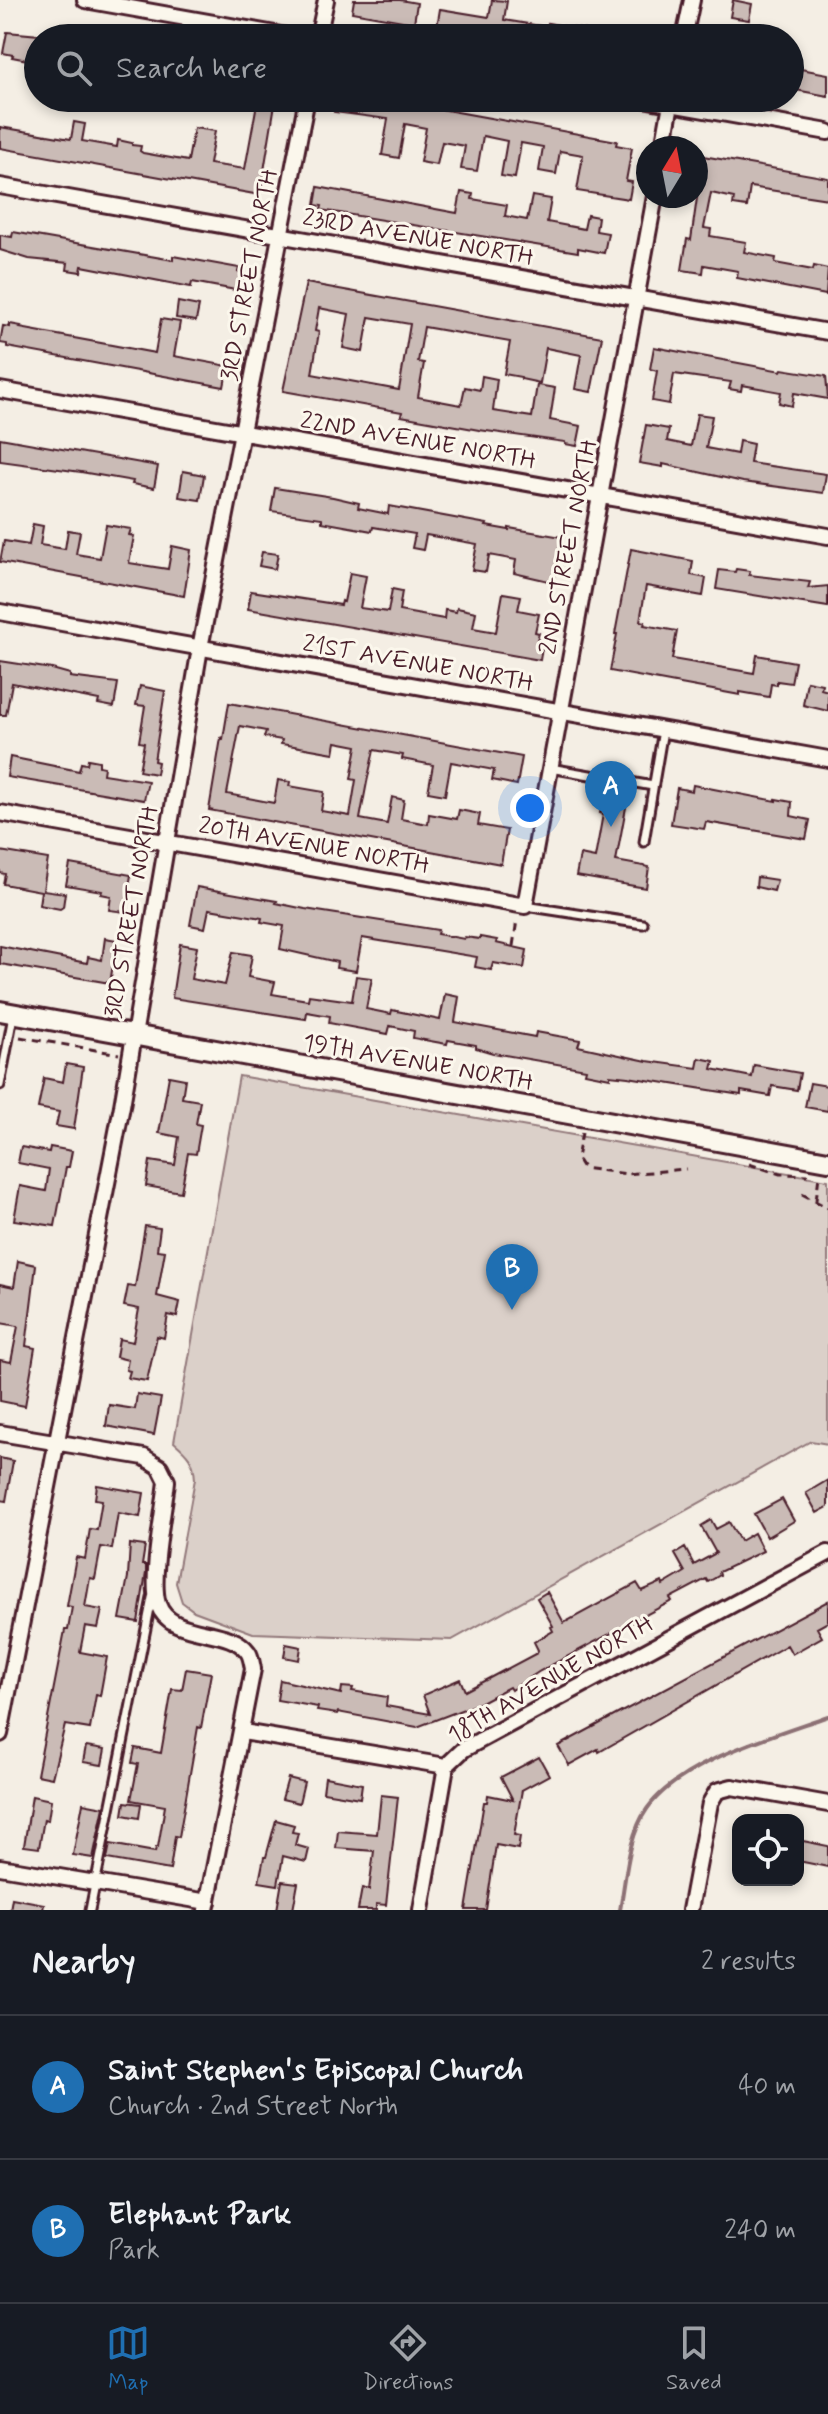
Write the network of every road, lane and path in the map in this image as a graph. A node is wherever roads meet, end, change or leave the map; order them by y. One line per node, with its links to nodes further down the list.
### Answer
1 (85, 0): 4 (street)
2 (326, 0): 5 (street)
3 (692, 0): 6 (street)
4 (220, 24)
5 (321, 24)
6 (687, 24)
7 (304, 112): 14 (street, 3RD STREET NORTH)
8 (669, 112): 11 (street)
9 (727, 112): 10 (street)
10 (828, 132)
11 (665, 136)
12 (0, 186): 14 (street, 23RD AVENUE NORTH)
13 (653, 208): 15 (street, 2ND STREET NORTH)
14 (280, 236): 15 (street, 23RD AVENUE NORTH); 18 (street, 3RD STREET NORTH)
15 (638, 299): 16 (street, 23RD AVENUE NORTH); 19 (street, 2ND STREET NORTH)
16 (828, 332)
17 (0, 390): 18 (street, 22ND AVENUE NORTH)
18 (242, 432): 19 (street, 22ND AVENUE NORTH); 22 (street, 3RD STREET NORTH)
19 (601, 496): 20 (street, 22ND AVENUE NORTH); 23 (street, 2ND STREET NORTH)
20 (828, 536)
21 (0, 612): 22 (street, 21ST AVENUE NORTH)
22 (200, 648): 23 (street, 21ST AVENUE NORTH); 29 (street, 3RD STREET NORTH)
23 (561, 712): 24 (street, 21ST AVENUE NORTH); 26 (street, 2ND STREET NORTH)
24 (663, 730): 25 (street, 21ST AVENUE NORTH); 27 (lane)
25 (828, 759)
26 (550, 768): 27 (lane); 31 (street, 2ND STREET NORTH)
27 (653, 786): 30 (lane)
28 (0, 813): 29 (street, 20TH AVENUE NORTH)
29 (167, 842): 31 (street, 20TH AVENUE NORTH); 37 (street, 3RD STREET NORTH)
30 (644, 842)
31 (525, 906): 33 (lane)
32 (517, 920): 34 (path)
33 (643, 924)
34 (513, 946)
35 (7, 1012): 36 (lane); 37 (street, 19TH AVENUE NORTH)
36 (9, 1035): 38 (path); 39 (lane)
37 (134, 1036): 41 (street, 19TH AVENUE NORTH); 47 (street, 3RD STREET NORTH)
38 (119, 1054)
39 (0, 1085)
40 (582, 1131): 42 (path)
41 (824, 1168): 44 (path)
42 (686, 1169)
43 (802, 1194): 44 (path)
44 (816, 1201): 45 (path)
45 (828, 1208)
46 (0, 1433): 47 (street)
47 (56, 1443): 49 (street); 51 (street, 3RD STREET NORTH)
48 (828, 1553): 52 (street, 18TH AVENUE NORTH)
49 (155, 1587): 50 (street); 55 (lane)
50 (243, 1732): 52 (street, 18TH AVENUE NORTH); 56 (street)
51 (0, 1734)
52 (446, 1766): 58 (street)
53 (828, 1804): 59 (street)
54 (0, 1867): 55 (street)
55 (95, 1883): 56 (street); 57 (lane)
56 (207, 1906)
57 (90, 1910)
58 (421, 1910)
59 (690, 1910)

